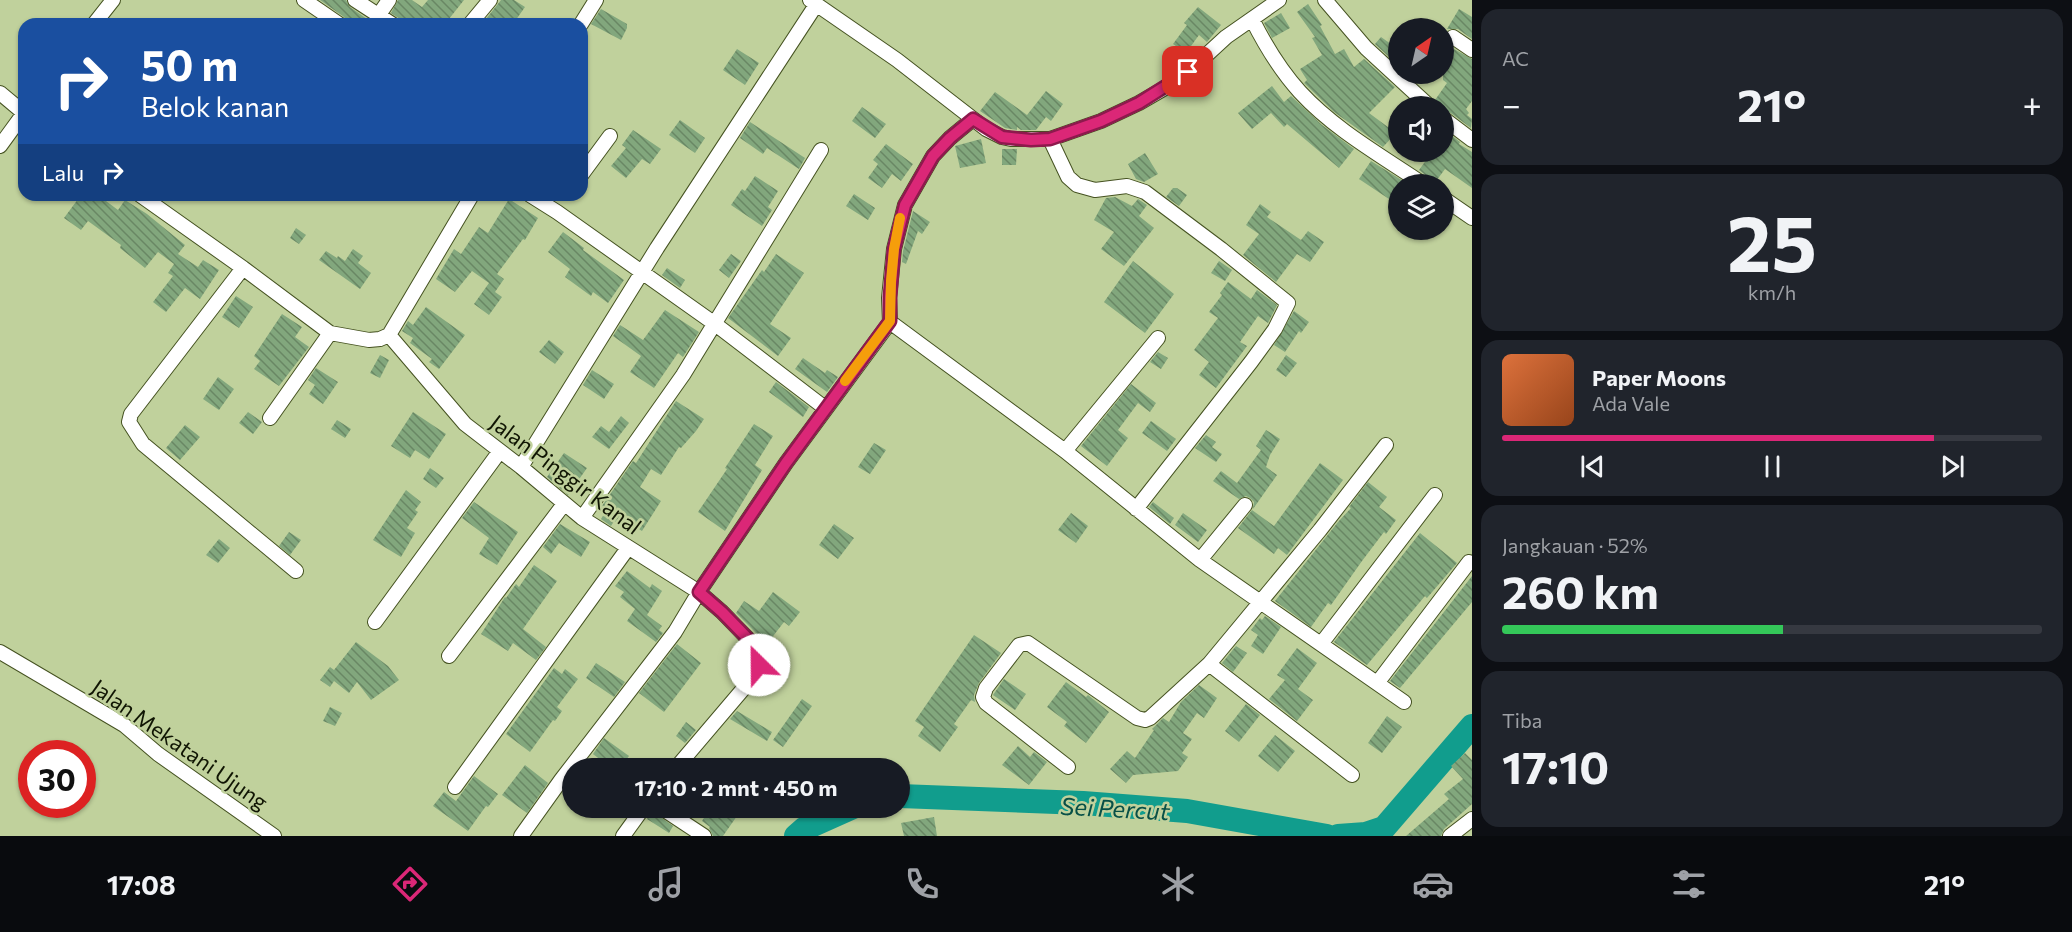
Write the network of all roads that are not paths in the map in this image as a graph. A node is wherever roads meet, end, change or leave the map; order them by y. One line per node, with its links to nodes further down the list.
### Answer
1 (113, 0): 11 (street)
2 (304, 0): 12 (street)
3 (355, 0): 10 (street)
4 (389, 0): 10 (street)
5 (490, 0): 14 (street)
6 (596, 0): 15 (street)
7 (1280, 0): 16 (street)
8 (1325, 0): 20 (street)
9 (813, 2): 22 (street); 38 (street)
10 (378, 16): 13 (street)
11 (99, 18)
12 (330, 18)
13 (382, 18)
14 (475, 18)
15 (585, 18)
16 (1252, 19): 26 (street); 31 (street)
17 (1454, 38): 18 (street)
18 (1472, 50)
19 (0, 93): 21 (street)
20 (1418, 96)
21 (18, 108)
22 (973, 119): 26 (street); 39 (street)
23 (18, 121): 28 (street)
24 (1454, 126): 27 (street)
25 (609, 135): 30 (street)
26 (1050, 139): 53 (street)
27 (1472, 140)
28 (0, 146)
29 (821, 150): 40 (street)
30 (588, 165)
31 (1409, 174)
32 (148, 201): 37 (street)
33 (468, 201): 42 (street)
34 (540, 201): 38 (street)
35 (1454, 206): 36 (street)
36 (1472, 218)
37 (243, 268): 41 (street); 58 (street)
38 (641, 273): 40 (street); 49 (street)
39 (890, 321): 44 (street); 48 (street)
40 (715, 324): 44 (street); 54 (street)
41 (330, 333): 42 (street); 45 (street)
42 (389, 335): 47 (street, Jalan Pinggir Kanal)
43 (1158, 338): 48 (street)
44 (825, 408): 59 (street)
45 (270, 418)
46 (1386, 445): 60 (street)
47 (500, 451): 49 (street, Jalan Pinggir Kanal); 61 (street)
48 (1065, 451): 53 (street)
49 (522, 467): 51 (street, Jalan Pinggir Kanal)
50 (1435, 495): 62 (street)
51 (564, 504): 54 (street, Jalan Pinggir Kanal); 64 (street)
52 (1245, 505): 56 (street)
53 (1136, 509): 56 (street)
54 (582, 518): 55 (street, Jalan Pinggir Kanal)
55 (627, 548): 59 (street, Jalan Pinggir Kanal); 71 (street)
56 (1200, 560): 60 (street)
57 (1469, 562): 66 (street)
58 (297, 571)
59 (699, 592): 68 (street, Jalan Pinggir Kanal); 76 (street)
60 (1261, 602): 62 (street); 65 (street)
61 (375, 622)
62 (1321, 644): 66 (street)
63 (0, 652): 75 (street, Jalan Mekatani Ujung)
64 (449, 656)
65 (1209, 664): 69 (street); 70 (street)
66 (1378, 682): 67 (street)
67 (1404, 702)
68 (685, 758)
69 (1068, 766)
70 (1352, 775)
71 (455, 788)
72 (636, 818): 77 (street)
73 (677, 818): 78 (street)
74 (1472, 819): 79 (street)
75 (274, 836)
76 (521, 836)
77 (623, 836)
78 (704, 836)
79 (1450, 836)

